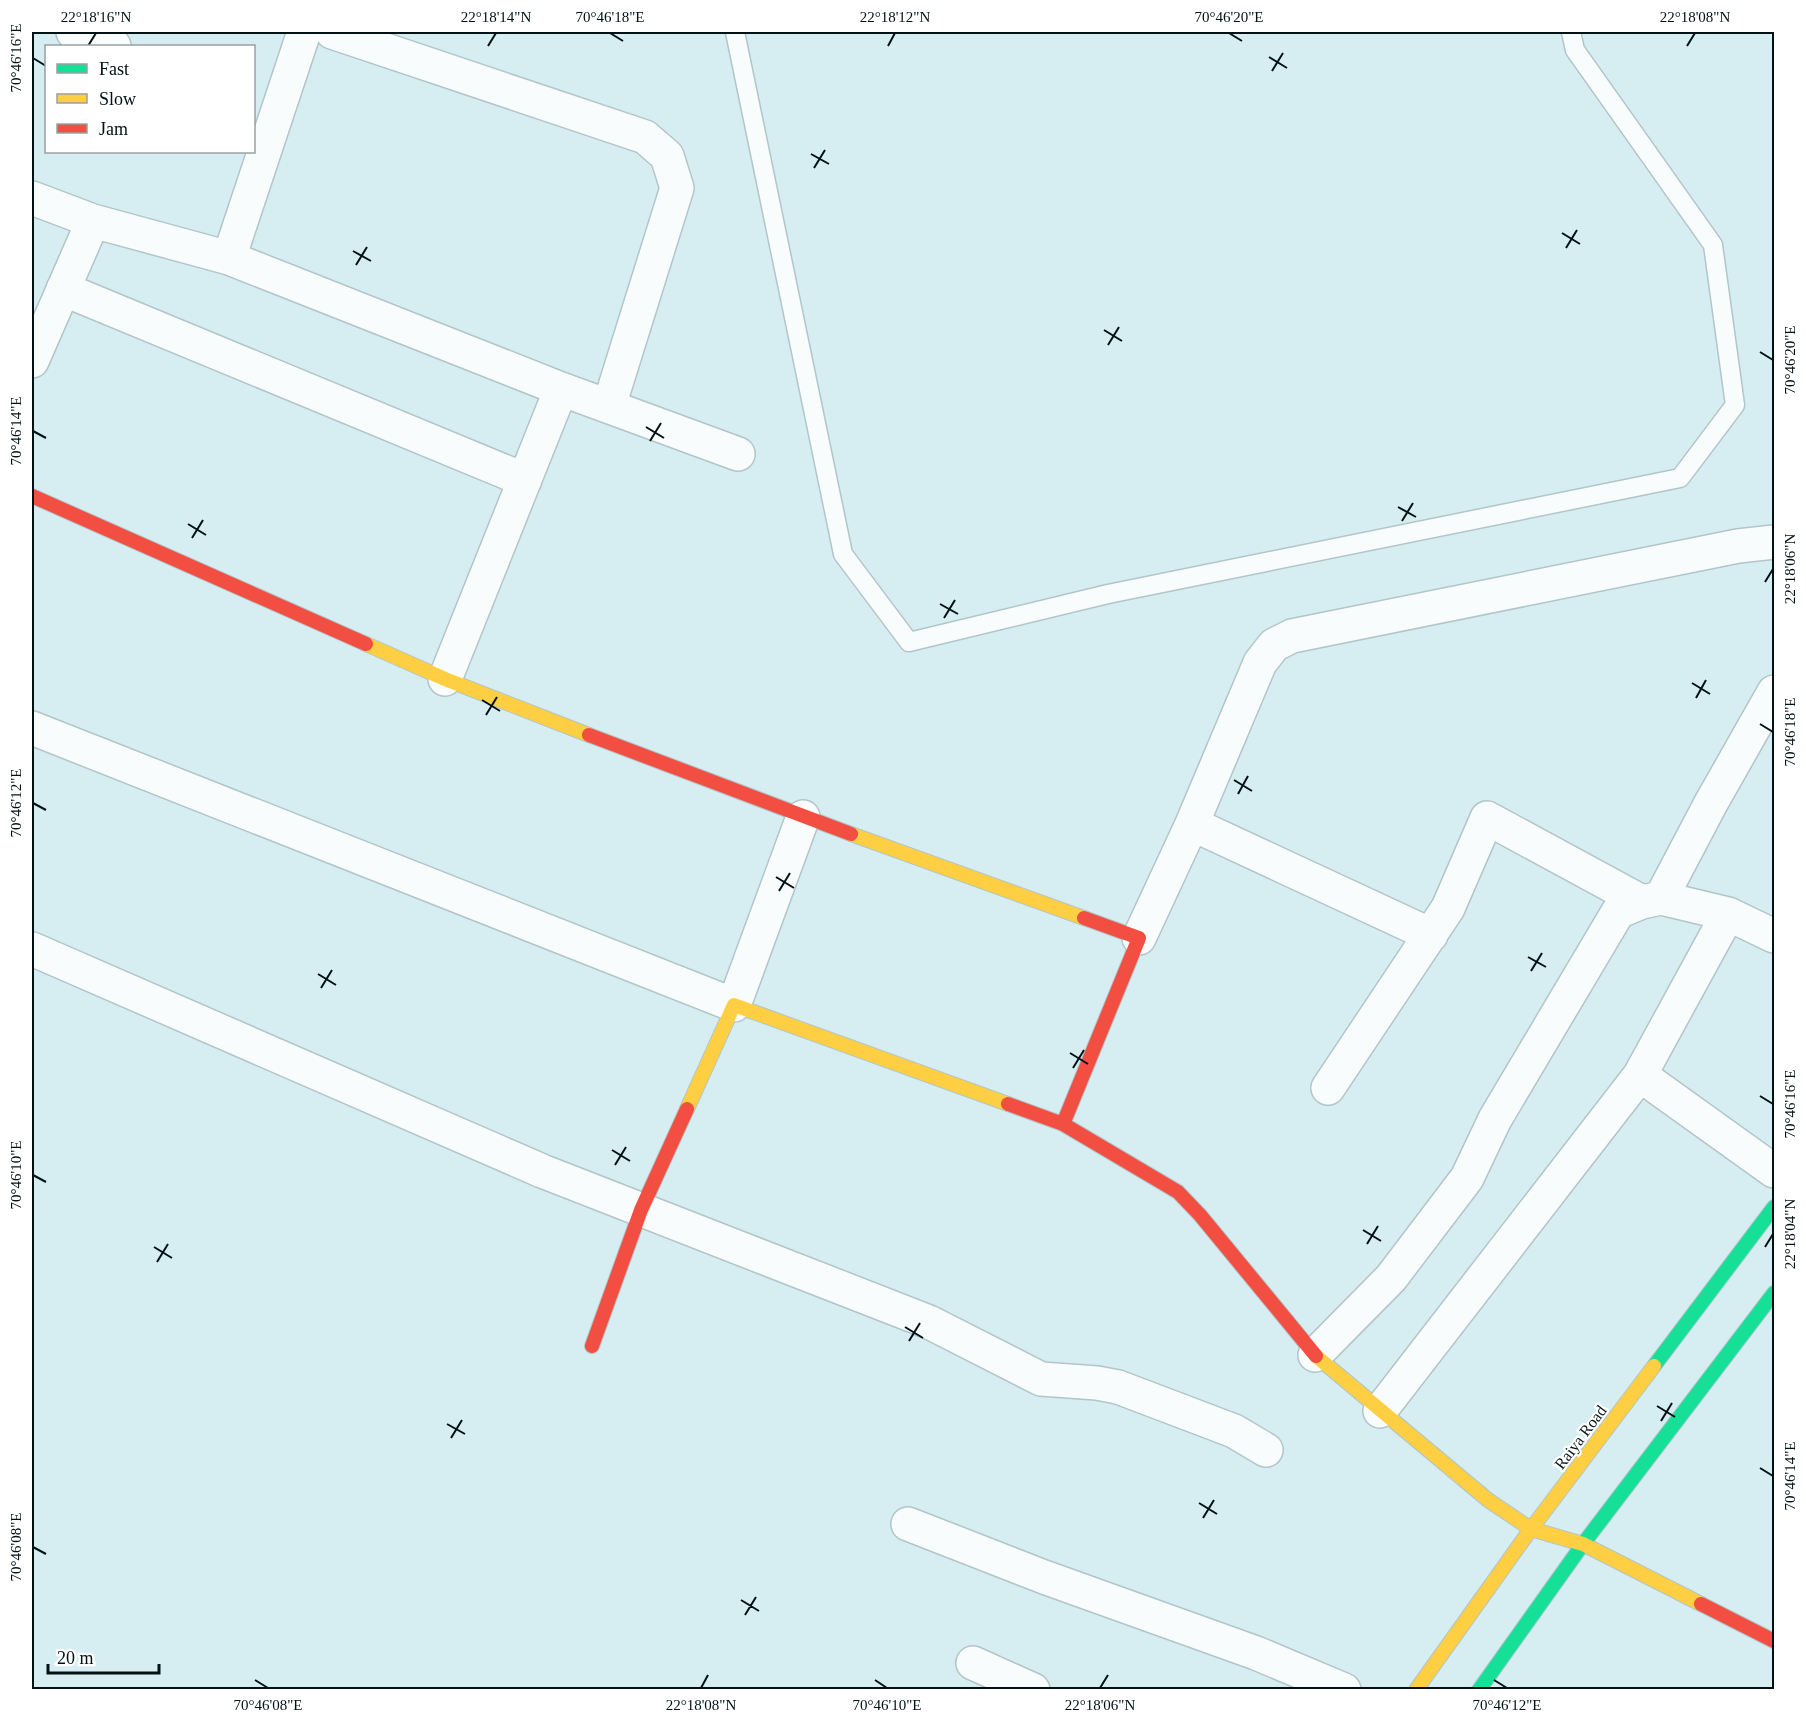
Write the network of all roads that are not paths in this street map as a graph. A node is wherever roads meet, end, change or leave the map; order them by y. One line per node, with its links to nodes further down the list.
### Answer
1 (73, 32): 6 (street)
2 (304, 32): 7 (street)
3 (332, 32): 16 (street)
4 (735, 32): 5 (lane)
5 (1571, 32)
6 (111, 45)
7 (266, 102): 8 (street)
8 (255, 150)
9 (254, 153): 12 (street)
10 (32, 198): 11 (street)
11 (93, 221): 12 (street); 13 (street)
12 (230, 258): 15 (street)
13 (63, 289): 14 (street); 18 (street)
14 (32, 361)
15 (561, 389): 16 (street); 18 (street)
16 (609, 406): 17 (street)
17 (738, 454)
18 (525, 480): 21 (street)
19 (32, 496): 21 (street)
20 (1774, 542): 26 (street)
21 (445, 679): 25 (street)
22 (1774, 692): 24 (street)
23 (32, 728): 33 (street)
24 (1764, 737): 27 (street)
25 (803, 817): 31 (street); 33 (street)
26 (1192, 824): 29 (street); 31 (street)
27 (1652, 900): 28 (street); 29 (street); 42 (street)
28 (1728, 915): 30 (street); 34 (street)
29 (1431, 935): 35 (street)
30 (1774, 936)
31 (1139, 938): 36 (street)
32 (32, 949): 39 (street)
33 (734, 1005): 36 (street); 39 (street)
34 (1640, 1075): 37 (street); 43 (street)
35 (1328, 1089)
36 (1063, 1124): 42 (street)
37 (1774, 1171)
38 (1774, 1207): 46 (street, Raiya Road)
39 (641, 1210): 41 (street); 44 (street)
40 (1774, 1293): 47 (street)
41 (592, 1346)
42 (1315, 1355): 43 (street)
43 (1380, 1411): 46 (street)
44 (1266, 1450)
45 (908, 1524): 51 (street)
46 (1531, 1529): 47 (street); 52 (street, Raiya Road)
47 (1583, 1544): 48 (street); 53 (street)
48 (1774, 1641)
49 (973, 1663): 50 (street)
50 (1033, 1689)
51 (1344, 1689)
52 (1416, 1689)
53 (1479, 1689)

